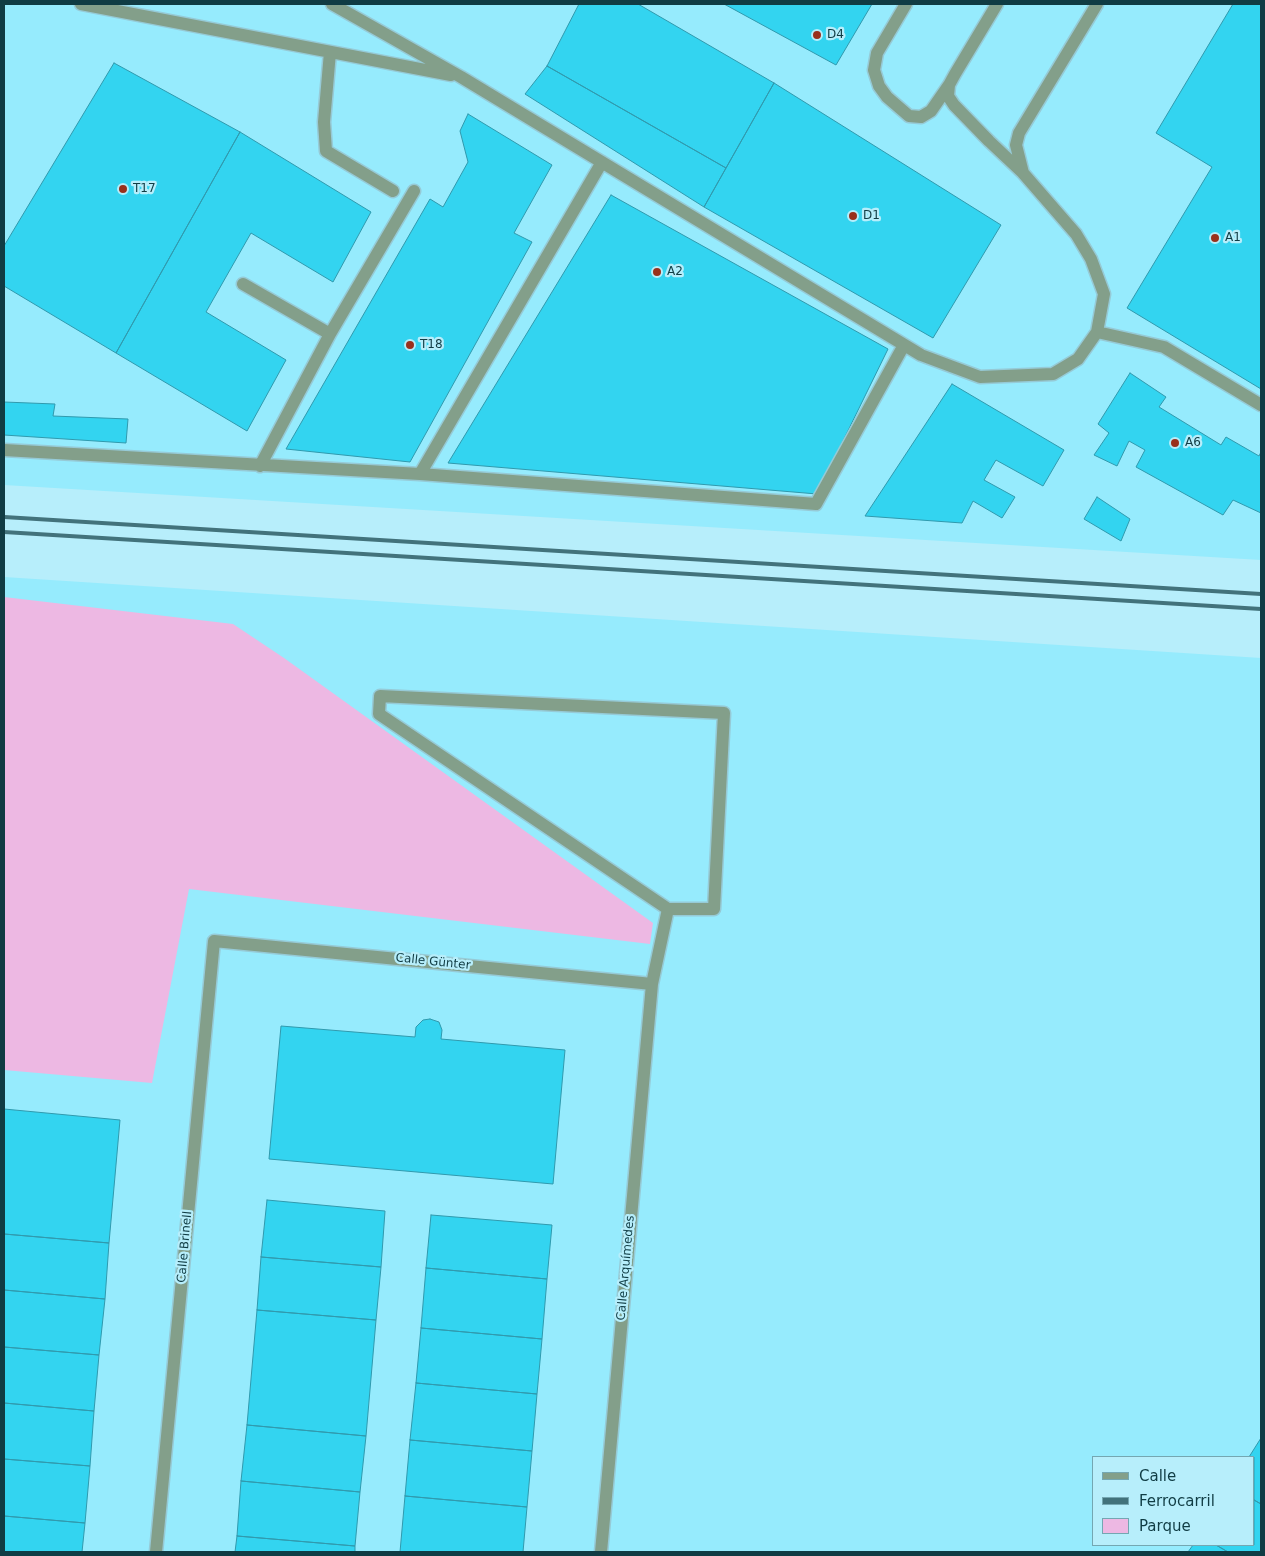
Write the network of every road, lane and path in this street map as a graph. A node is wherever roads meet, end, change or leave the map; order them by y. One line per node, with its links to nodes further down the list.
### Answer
1 (81, 4): 6 (street)
2 (332, 4): 8 (street)
3 (906, 4): 9 (street)
4 (997, 4): 9 (street)
5 (1097, 4): 11 (street)
6 (94, 5): 7 (street)
7 (330, 52): 8 (street); 12 (street)
8 (461, 77): 10 (street)
9 (949, 85): 11 (street)
10 (602, 162): 17 (street); 21 (street)
11 (1022, 173): 15 (street)
12 (393, 191)
13 (414, 191): 16 (street)
14 (243, 284): 16 (street)
15 (1097, 332): 17 (street); 18 (street)
16 (330, 334): 20 (street)
17 (904, 345): 21 (street)
18 (1261, 405)
19 (4, 450): 20 (street)
20 (260, 466): 21 (street)
21 (420, 474)
22 (668, 909): 22 (street); 24 (street, Calle Arquímedes)
23 (214, 941): 24 (street, Calle Günter); 25 (street, Calle Brinell)
24 (652, 984): 26 (street, Calle Arquímedes)
25 (156, 1552)
26 (601, 1552)

